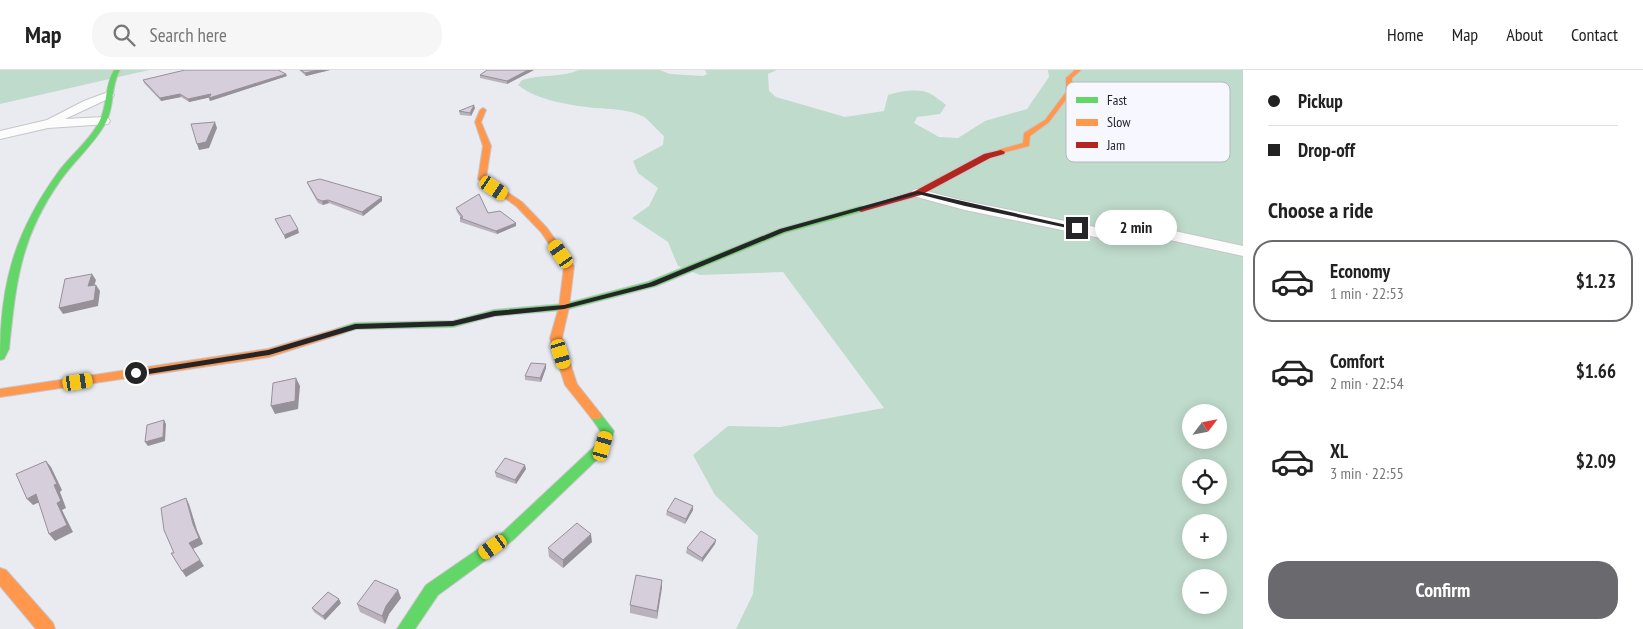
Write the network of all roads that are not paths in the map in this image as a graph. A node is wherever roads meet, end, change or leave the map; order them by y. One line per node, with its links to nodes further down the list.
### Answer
1 (117, 70): 4 (street)
2 (1078, 70): 3 (street)
3 (1069, 82)
4 (108, 95): 7 (street); 8 (street)
5 (1066, 96): 10 (street)
6 (483, 110): 12 (street)
7 (104, 121): 8 (street); 13 (street)
8 (48, 124): 9 (street)
9 (0, 136)
10 (918, 192): 11 (street); 12 (street)
11 (1243, 251)
12 (564, 307): 14 (street); 17 (street)
13 (0, 356)
14 (0, 393)
15 (0, 575): 16 (street)
16 (47, 629)
17 (405, 629)

